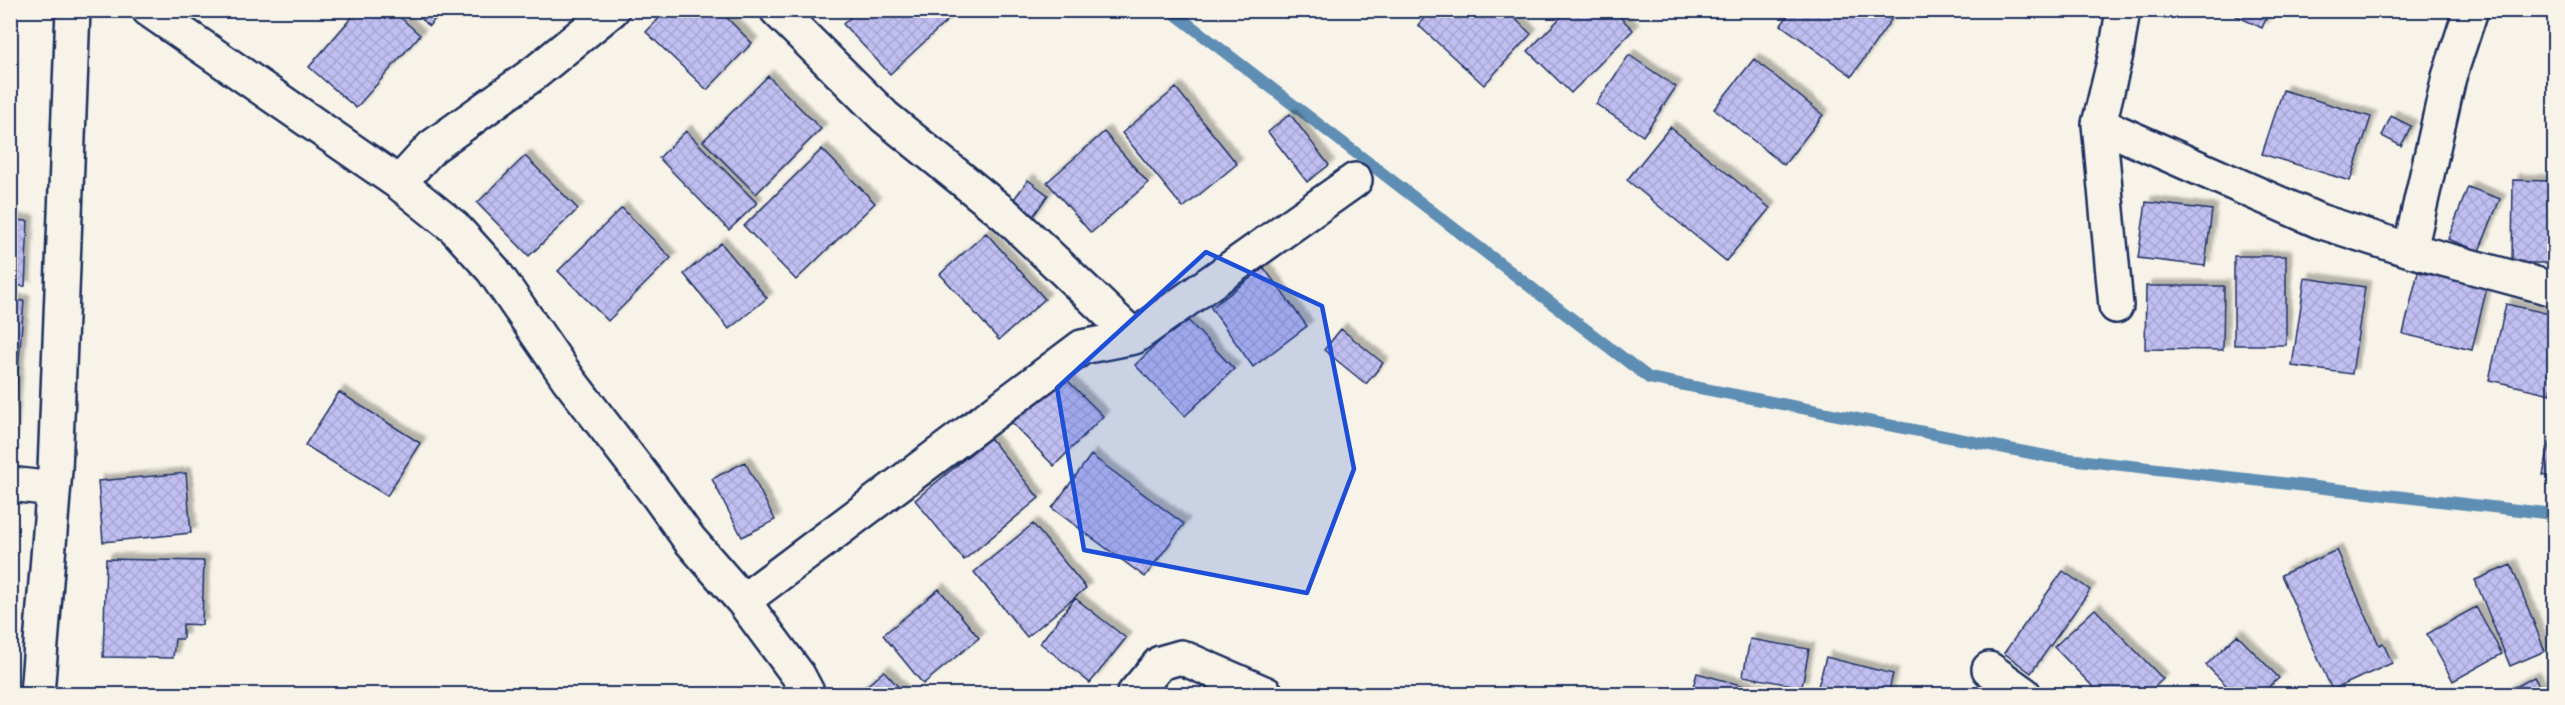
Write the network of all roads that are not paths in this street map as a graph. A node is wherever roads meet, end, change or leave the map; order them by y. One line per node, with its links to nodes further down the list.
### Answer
1 (73, 10): 15 (street)
2 (149, 10): 9 (street)
3 (612, 10): 9 (street)
4 (777, 10): 13 (street)
5 (2123, 10): 7 (street)
6 (2471, 10): 10 (street)
7 (2099, 124): 10 (street); 12 (street)
8 (1355, 180): 13 (street)
9 (399, 183): 16 (street)
10 (2409, 250): 11 (street)
11 (2554, 289)
12 (2116, 306)
13 (1134, 337): 16 (street)
14 (10, 484): 15 (street)
15 (53, 489): 18 (street)
16 (743, 601): 19 (street)
17 (1989, 669): 22 (street)
18 (37, 694)
19 (808, 694)
20 (1134, 694): 21 (street)
21 (1266, 694)
22 (2024, 694)

